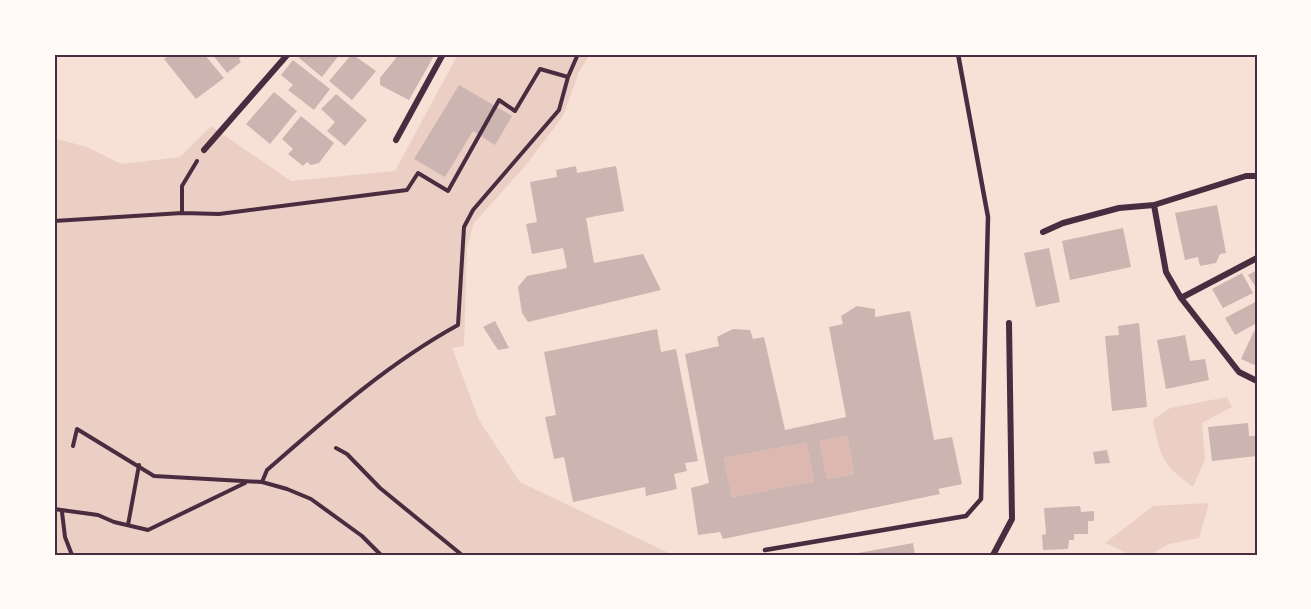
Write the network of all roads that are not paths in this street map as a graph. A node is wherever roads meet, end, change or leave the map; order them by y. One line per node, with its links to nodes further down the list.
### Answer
1 (288, 54): 5 (street)
2 (443, 54): 4 (street)
3 (958, 54): 13 (lane)
4 (396, 140)
5 (204, 150)
6 (1257, 176): 7 (street)
7 (1154, 205): 8 (street); 10 (street)
8 (1043, 232)
9 (1257, 258): 10 (street)
10 (1181, 298): 12 (street)
11 (1009, 323): 14 (street)
12 (1257, 381)
13 (765, 550)
14 (993, 555)

